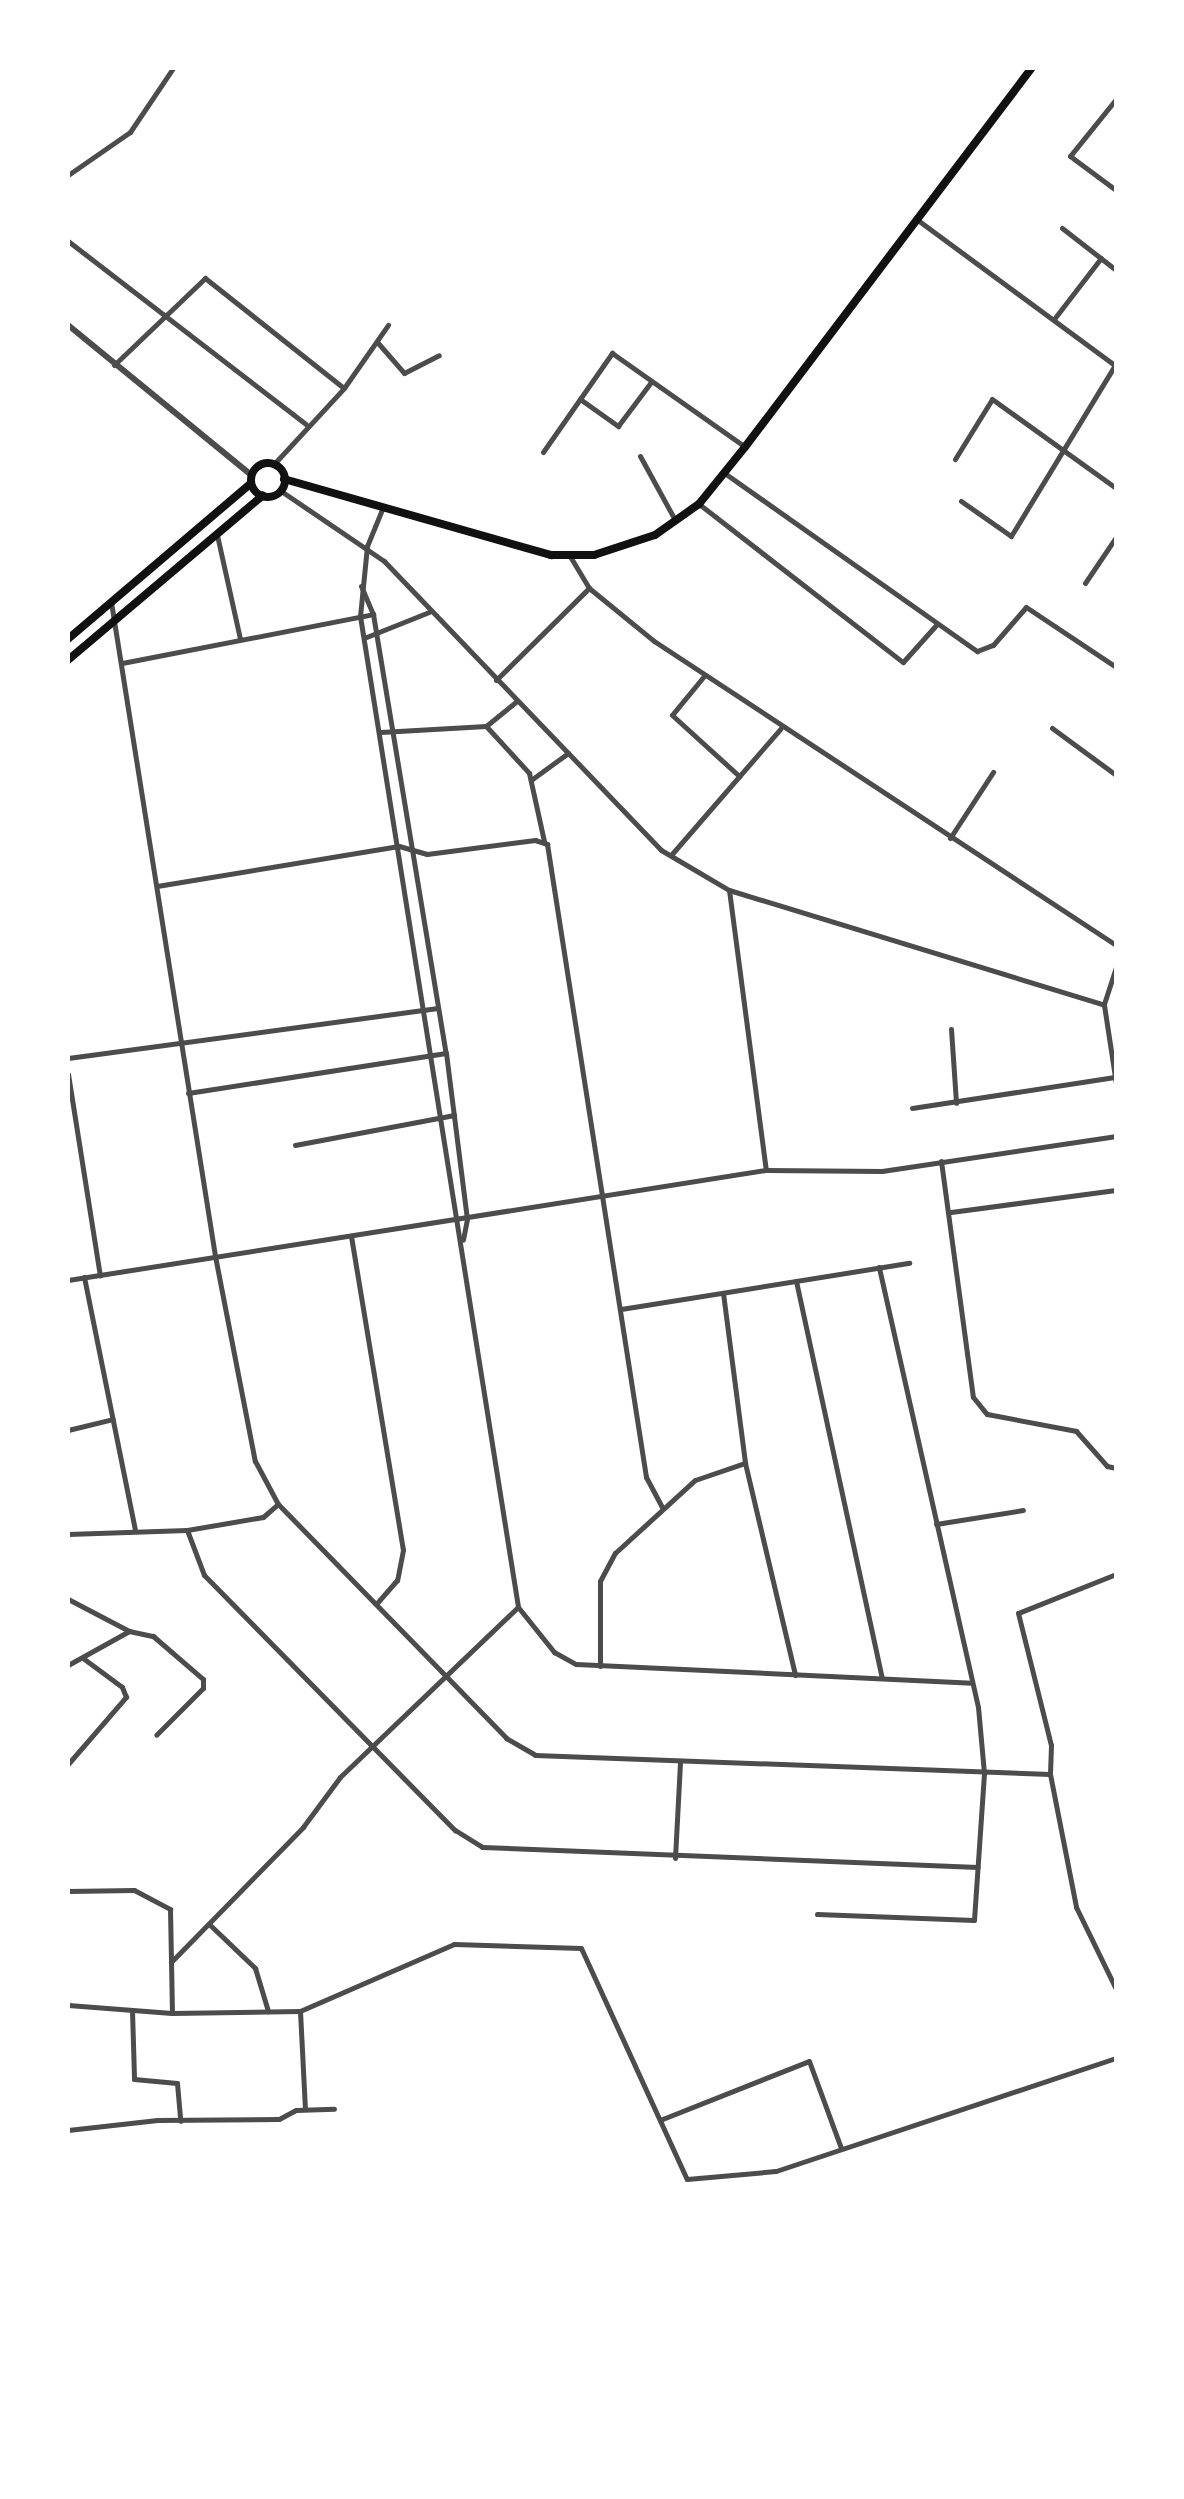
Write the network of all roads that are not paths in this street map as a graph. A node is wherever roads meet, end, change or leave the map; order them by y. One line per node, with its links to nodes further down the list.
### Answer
1 (173, 68): 4 (street)
2 (1032, 68): 6 (main road)
3 (1116, 99): 5 (street)
4 (68, 175)
5 (1116, 190)
6 (920, 221): 12 (street); 23 (main road)
7 (1062, 228): 9 (street)
8 (68, 241): 11 (street)
9 (1101, 258): 10 (street); 12 (street)
10 (1116, 270)
11 (165, 316): 17 (street); 20 (street); 22 (street)
12 (1053, 320): 18 (street)
13 (68, 325): 17 (street)
14 (388, 325): 15 (street)
15 (378, 343): 16 (street); 20 (street)
16 (439, 355)
17 (114, 365): 30 (street)
18 (1116, 366): 24 (street)
19 (651, 382): 21 (street); 21 (street); 23 (street)
20 (344, 388): 22 (street)
21 (580, 399): 25 (street)
22 (306, 424): 28 (street)
23 (746, 446): 29 (main road)
24 (1064, 450): 27 (street); 32 (street); 35 (street)
25 (544, 452)
26 (640, 456): 38 (street)
27 (955, 458)
28 (273, 464): 30 (main road); 31 (main road)
29 (724, 472): 36 (main road); 51 (street)
30 (251, 480): 34 (main road); 46 (main road)
31 (284, 480): 33 (main road); 37 (main road)
32 (1116, 488)
33 (281, 490): 34 (main road); 41 (street)
34 (263, 495): 39 (main road)
35 (961, 501)
36 (699, 504): 38 (main road); 51 (street)
37 (383, 507): 41 (street); 42 (main road)
38 (676, 522): 42 (main road)
39 (216, 533): 50 (main road); 55 (street)
40 (1116, 537): 43 (street)
41 (367, 546): 44 (street); 47 (street)
42 (571, 558): 45 (street)
43 (1085, 583)
44 (360, 585): 48 (street); 49 (street)
45 (589, 588): 59 (street); 60 (street)
46 (111, 602): 50 (street); 54 (main road)
47 (429, 612): 52 (street); 60 (street)
48 (374, 614): 49 (street); 52 (street)
49 (360, 616): 53 (street); 55 (street)
50 (114, 620): 56 (main road); 57 (street)
51 (937, 624): 58 (street)
52 (377, 633): 53 (street); 66 (street)
53 (364, 638): 65 (street)
54 (68, 639)
55 (240, 639): 57 (street)
56 (68, 660)
57 (122, 663): 76 (street)
58 (1116, 668)
59 (704, 676): 63 (street); 70 (street)
60 (496, 680): 61 (street)
61 (517, 701): 62 (street); 67 (street)
62 (486, 726): 66 (street); 71 (street)
63 (781, 728): 70 (street); 72 (street)
64 (1052, 728): 69 (street)
65 (381, 732): 66 (street); 74 (street)
66 (391, 732): 74 (street)
67 (568, 753): 71 (street); 75 (street)
68 (994, 772): 72 (street)
69 (1116, 775)
70 (739, 776): 75 (street)
71 (531, 780): 73 (street)
72 (950, 838): 78 (street)
73 (544, 841): 74 (street); 100 (street)
74 (405, 847): 76 (street); 81 (street); 82 (street)
75 (671, 856): 77 (street)
76 (157, 886): 84 (street)
77 (729, 890): 80 (street); 98 (street)
78 (1116, 945)
79 (1116, 967): 80 (street)
80 (1104, 1005): 89 (street)
81 (438, 1008): 82 (street); 85 (street)
82 (425, 1010): 84 (street); 86 (street)
83 (951, 1029): 91 (street)
84 (180, 1041): 87 (street); 90 (street)
85 (446, 1053): 86 (street); 93 (street)
86 (432, 1056): 90 (street); 94 (street)
87 (68, 1058)
88 (68, 1074): 109 (street)
89 (1116, 1080): 91 (street)
90 (188, 1093): 106 (street)
91 (956, 1102): 92 (street)
92 (912, 1108)
93 (454, 1116): 94 (street); 102 (street)
94 (442, 1118): 96 (street); 103 (street)
95 (1116, 1136): 97 (street)
96 (295, 1145)
97 (941, 1160): 98 (street); 101 (street)
98 (766, 1170): 100 (street)
99 (1116, 1190): 101 (street)
100 (604, 1195): 102 (street); 114 (street)
101 (951, 1212): 118 (street)
102 (467, 1220): 103 (street); 105 (street)
103 (457, 1221): 104 (street); 105 (street)
104 (350, 1236): 106 (street); 128 (street)
105 (463, 1243): 129 (street)
106 (215, 1256): 109 (street); 119 (street)
107 (909, 1262): 108 (street)
108 (879, 1268): 112 (street); 122 (street)
109 (100, 1275): 110 (street)
110 (84, 1277): 111 (street); 115 (street)
111 (68, 1280)
112 (796, 1280): 113 (street); 136 (street)
113 (723, 1292): 114 (street); 117 (street)
114 (621, 1309): 120 (street)
115 (113, 1419): 116 (street); 123 (street)
116 (68, 1430)
117 (745, 1462): 120 (street); 134 (street)
118 (1116, 1468)
119 (278, 1504): 124 (street); 128 (street)
120 (662, 1507): 133 (street)
121 (1023, 1510): 122 (street)
122 (936, 1524): 137 (street)
123 (135, 1529): 124 (street); 125 (street)
124 (187, 1530): 139 (street)
125 (68, 1534)
126 (1116, 1574): 143 (street)
127 (68, 1598): 130 (street)
128 (376, 1604): 135 (street)
129 (518, 1608): 133 (street); 135 (street)
130 (129, 1631): 131 (street); 138 (street)
131 (84, 1659): 132 (street); 140 (street)
132 (68, 1665)
133 (600, 1666): 134 (street)
134 (795, 1675): 136 (street)
135 (448, 1678): 139 (street); 141 (street)
136 (882, 1679): 137 (street)
137 (972, 1683): 142 (street)
138 (156, 1735)
139 (373, 1745): 144 (street); 148 (street)
140 (68, 1764)
141 (680, 1764): 142 (street); 144 (street)
142 (984, 1773): 143 (street); 145 (street)
143 (1050, 1774): 150 (street)
144 (675, 1858): 145 (street)
145 (978, 1867): 147 (street)
146 (68, 1891): 149 (street)
147 (817, 1914)
148 (209, 1924): 149 (street); 153 (street)
149 (171, 1962): 155 (street)
150 (1116, 1989)
151 (68, 2005): 152 (street)
152 (132, 2010): 155 (street); 159 (street)
153 (268, 2011): 154 (street); 155 (street)
154 (300, 2011): 158 (street); 160 (street)
155 (172, 2013)
156 (1116, 2058): 162 (street)
157 (334, 2109): 158 (street)
158 (304, 2110): 159 (street)
159 (180, 2120): 161 (street)
160 (660, 2120): 162 (street); 162 (street)
161 (68, 2130)
162 (841, 2148)

